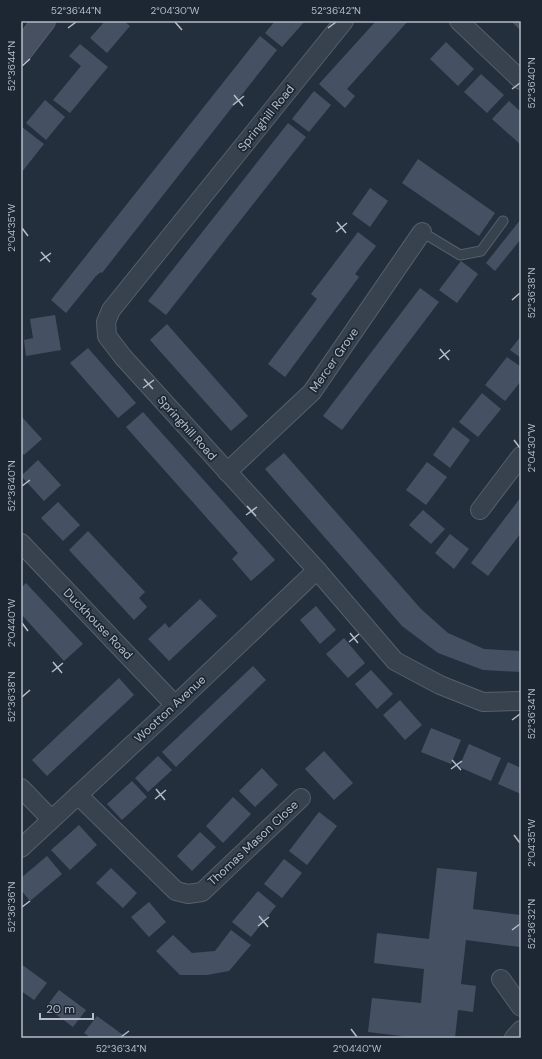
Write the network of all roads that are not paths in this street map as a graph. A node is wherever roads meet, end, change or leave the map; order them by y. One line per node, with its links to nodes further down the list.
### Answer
1 (44, 21): 4 (street)
2 (344, 21): 9 (street, Springhill Road)
3 (459, 21): 5 (street)
4 (21, 51)
5 (521, 80)
6 (502, 221): 7 (lane)
7 (422, 232): 9 (street, Mercer Grove)
8 (521, 456): 10 (street)
9 (227, 472): 12 (street, Springhill Road)
10 (480, 510)
11 (21, 543): 14 (street, Duckhouse Road)
12 (317, 570): 13 (street, Springhill Road); 14 (street, Wootton Avenue)
13 (521, 701)
14 (175, 705): 16 (street, Wootton Avenue)
15 (21, 788): 18 (street)
16 (78, 795): 17 (street, Thomas Mason Close); 18 (street, Wootton Avenue)
17 (301, 798)
18 (51, 819): 19 (street, Wootton Avenue)
19 (21, 848)
20 (501, 979): 21 (street)
21 (521, 1007)
22 (521, 1030): 23 (street)
23 (514, 1038)

